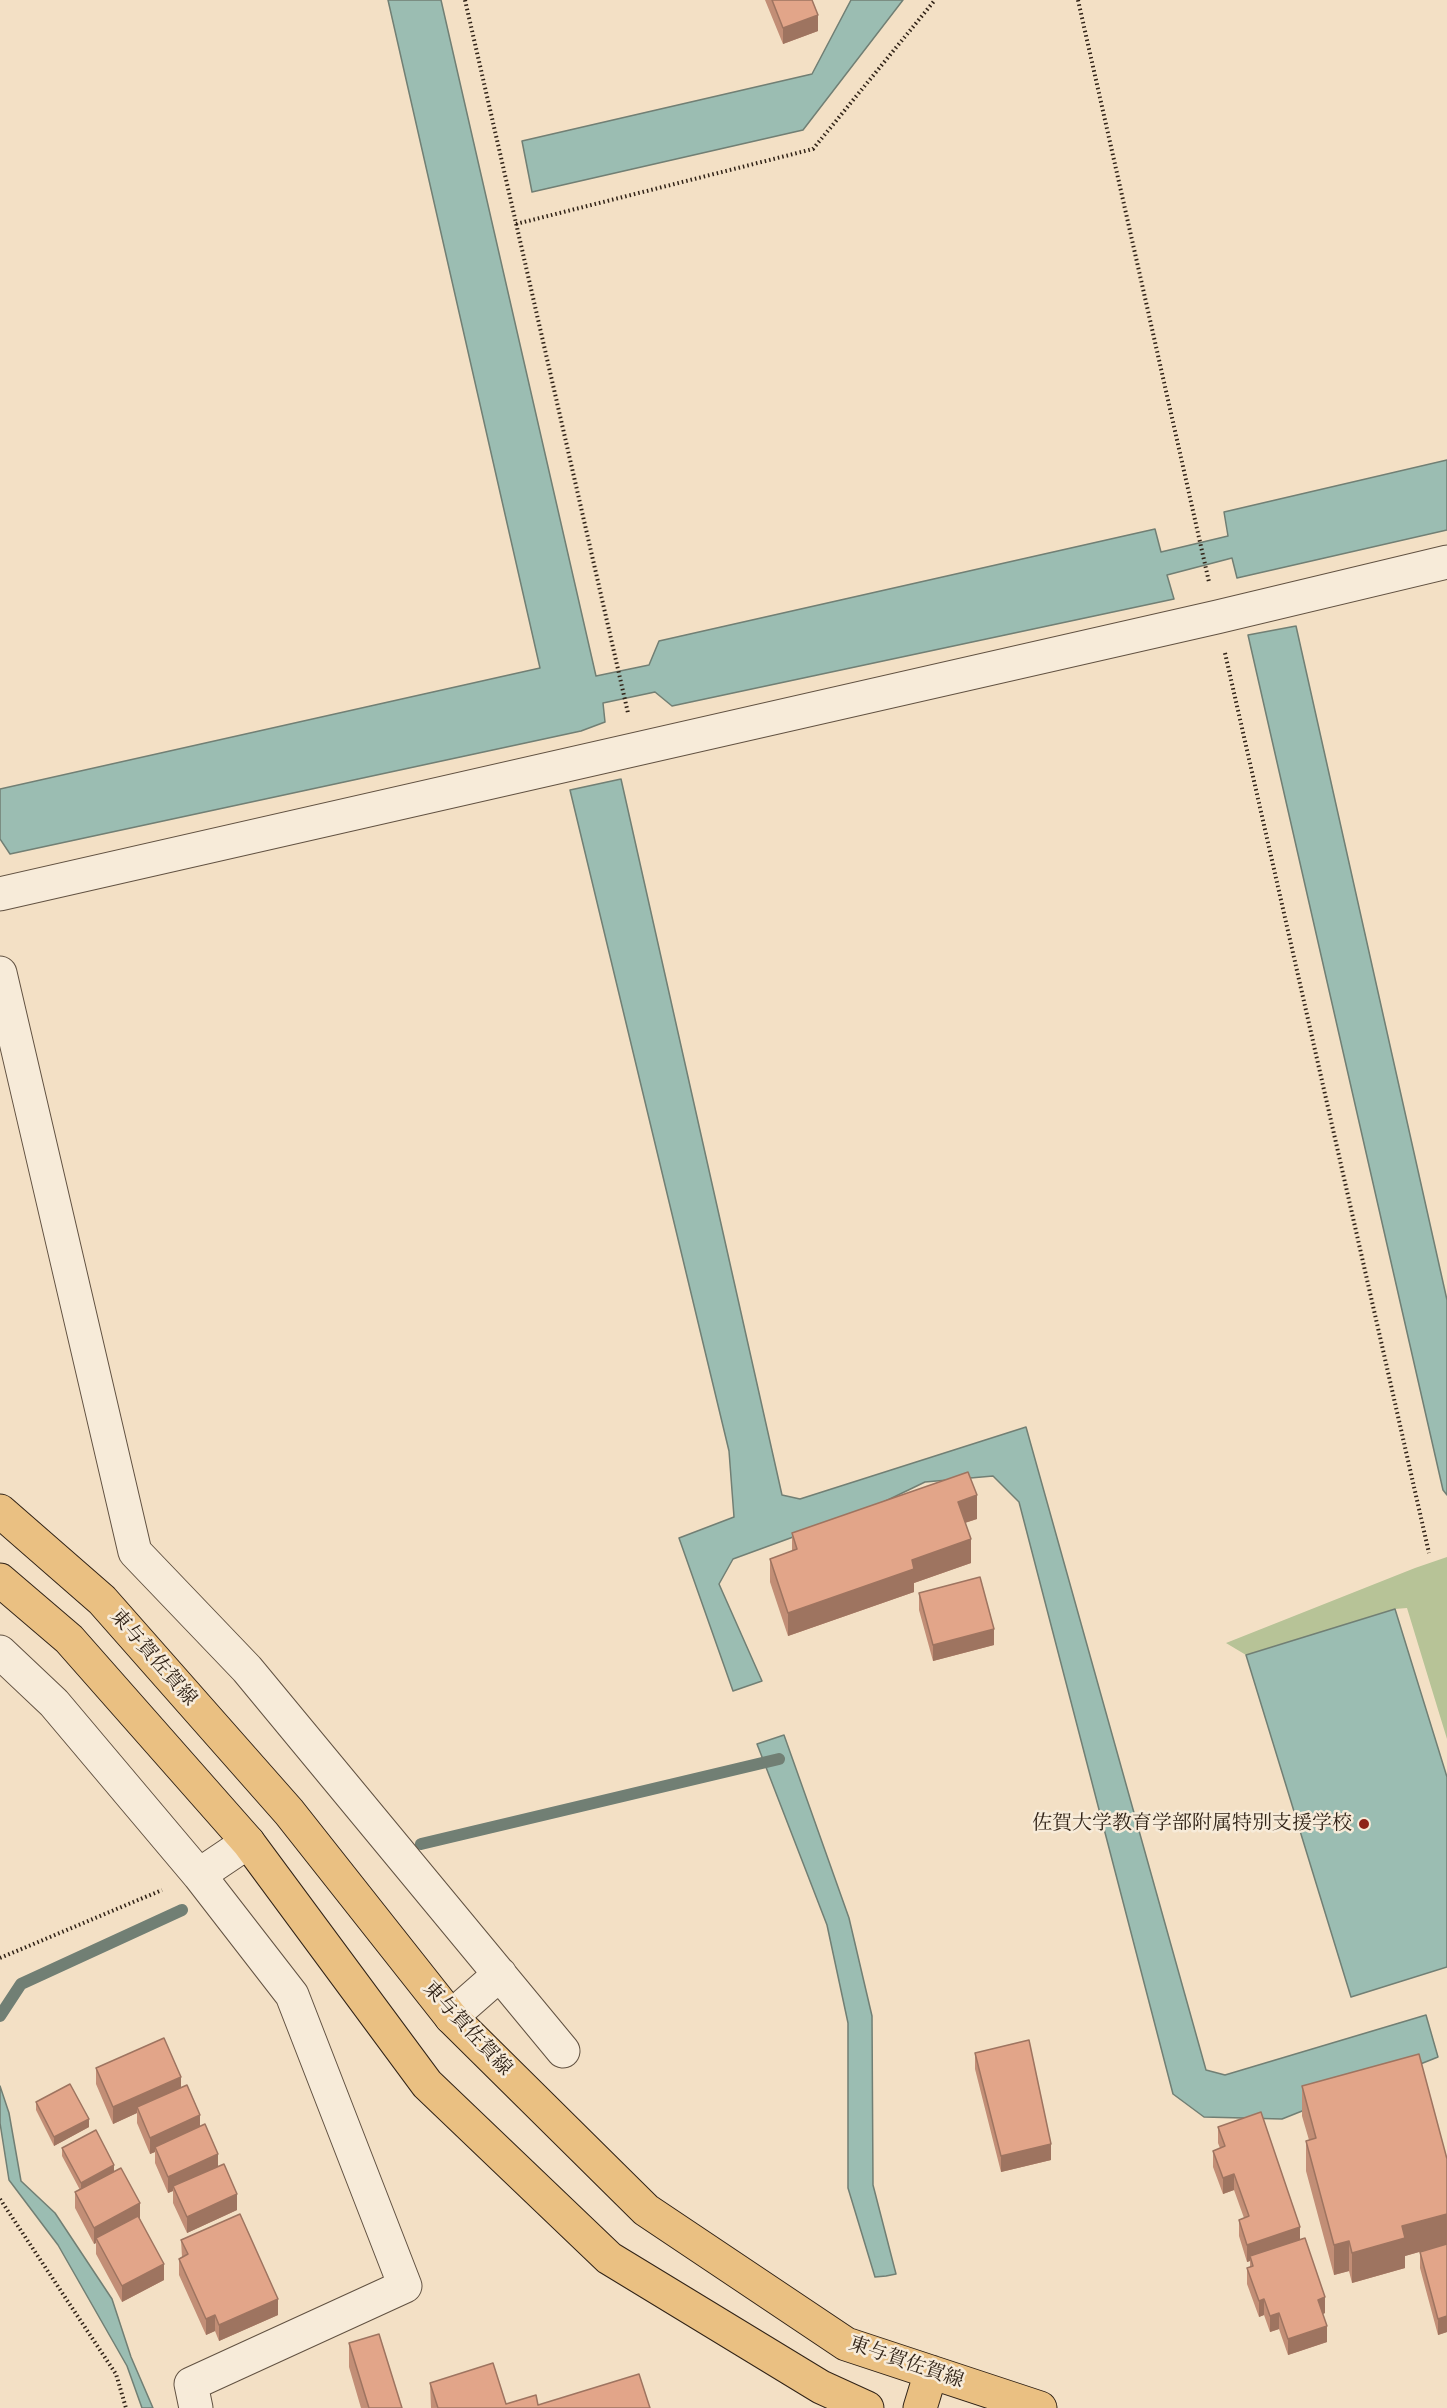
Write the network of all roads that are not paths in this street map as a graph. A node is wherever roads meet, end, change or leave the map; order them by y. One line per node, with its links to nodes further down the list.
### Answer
1 (1447, 562): 2 (street)
2 (0, 894)
3 (0, 973): 9 (street)
4 (0, 1511): 10 (main road, 東与賀佐賀線)
5 (0, 1580): 7 (main road)
6 (0, 1652): 8 (street)
7 (248, 1842): 8 (street); 14 (main road)
8 (199, 1875): 13 (street)
9 (500, 1974): 10 (street); 11 (street)
10 (451, 2017): 12 (main road, 東与賀佐賀線)
11 (563, 2051)
12 (931, 2372): 15 (main road); 16 (main road, 東与賀佐賀線)
13 (196, 2408)
14 (867, 2408)
15 (920, 2408)
16 (1040, 2408)

